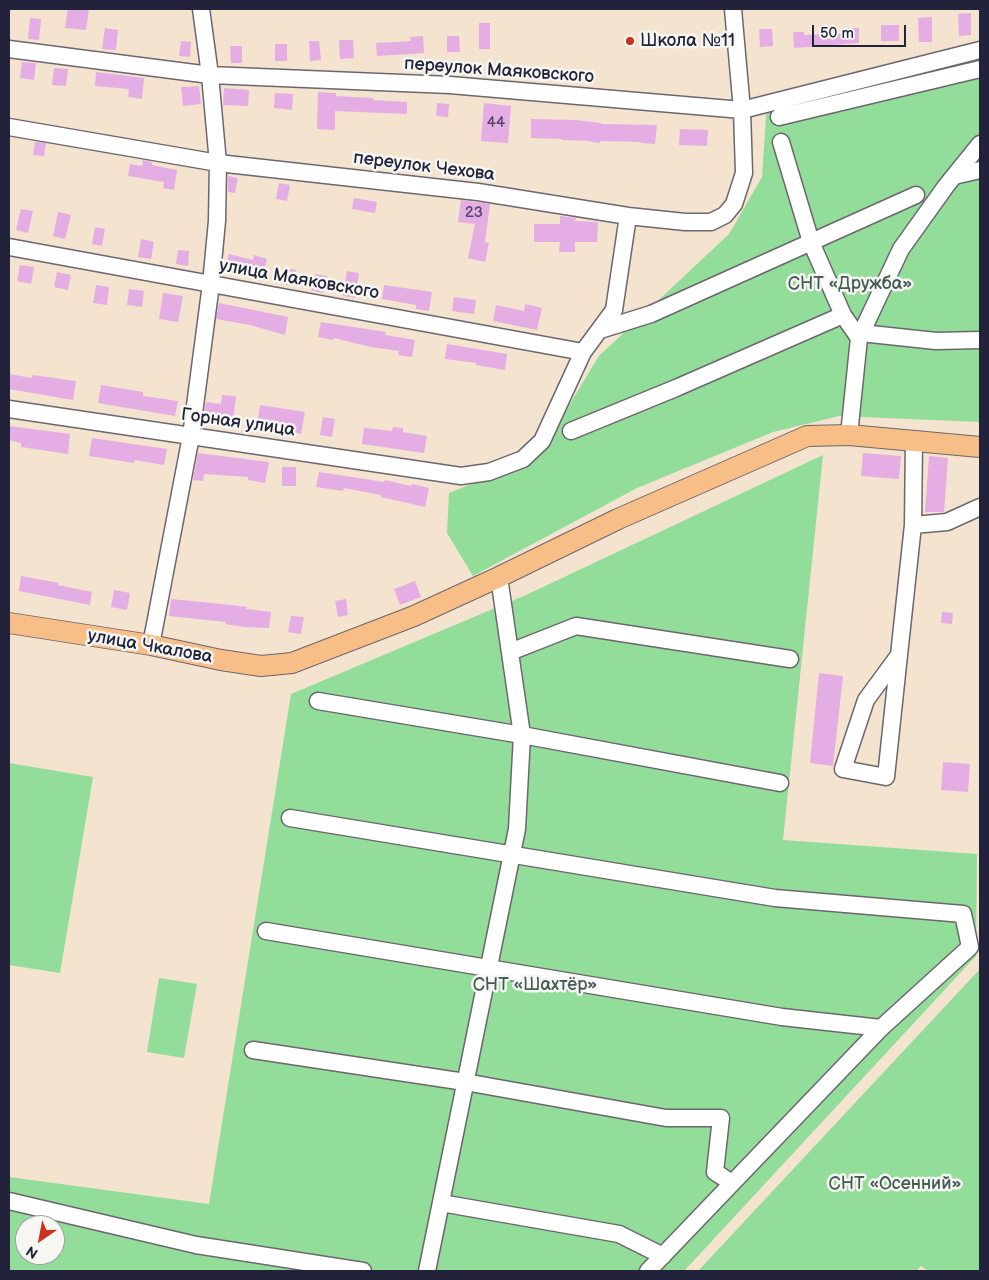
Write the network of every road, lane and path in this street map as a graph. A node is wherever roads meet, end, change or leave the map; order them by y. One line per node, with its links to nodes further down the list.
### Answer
1 (200, 9): 6 (street)
2 (733, 9): 7 (street, переулок Чехова)
3 (9, 49): 6 (street, переулок Маяковского)
4 (980, 50): 7 (street, переулок Маяковского)
5 (980, 69): 8 (street)
6 (210, 75): 7 (street, переулок Маяковского); 12 (street)
7 (742, 110): 16 (street, переулок Чехова)
8 (779, 117)
9 (9, 127): 12 (street, переулок Чехова)
10 (781, 142): 17 (street)
11 (980, 144): 14 (street)
12 (218, 163): 16 (street, переулок Чехова); 19 (street)
13 (980, 170): 14 (street)
14 (954, 176): 22 (street)
15 (916, 195): 17 (street)
16 (628, 216): 21 (street, Горная улица)
17 (811, 242): 20 (street); 21 (street)
18 (9, 247): 19 (street, улица Маяковского)
19 (211, 284): 24 (street, улица Маяковского); 28 (street)
20 (843, 315): 22 (street); 26 (street)
21 (600, 330): 24 (street, Горная улица)
22 (860, 336): 23 (street); 27 (street)
23 (980, 340)
24 (583, 352): 28 (street, Горная улица)
25 (9, 409): 28 (street, Горная улица)
26 (571, 432)
27 (849, 435): 29 (main road, улица Чкалова); 33 (main road, улица Чкалова)
28 (190, 436): 35 (street)
29 (914, 441): 30 (main road, улица Чкалова); 32 (street)
30 (980, 447)
31 (980, 508): 32 (street)
32 (913, 525): 37 (street)
33 (498, 577): 35 (main road, улица Чкалова); 36 (street)
34 (9, 623): 35 (main road, улица Чкалова)
35 (151, 645)
36 (510, 652): 38 (street); 40 (street)
37 (899, 654): 37 (street)
38 (790, 659)
39 (318, 701): 40 (street)
40 (522, 735): 41 (street); 43 (street)
41 (780, 783)
42 (290, 818): 43 (street)
43 (512, 854): 45 (street); 46 (street)
44 (266, 931): 45 (street)
45 (488, 968): 46 (street); 48 (street)
46 (881, 1028): 49 (street)
47 (253, 1050): 48 (street)
48 (465, 1082): 49 (street); 51 (street)
49 (732, 1184): 52 (street)
50 (9, 1201): 53 (street)
51 (441, 1203): 52 (street); 54 (street)
52 (663, 1256): 55 (street)
53 (363, 1271)
54 (426, 1271)
55 (648, 1271)

